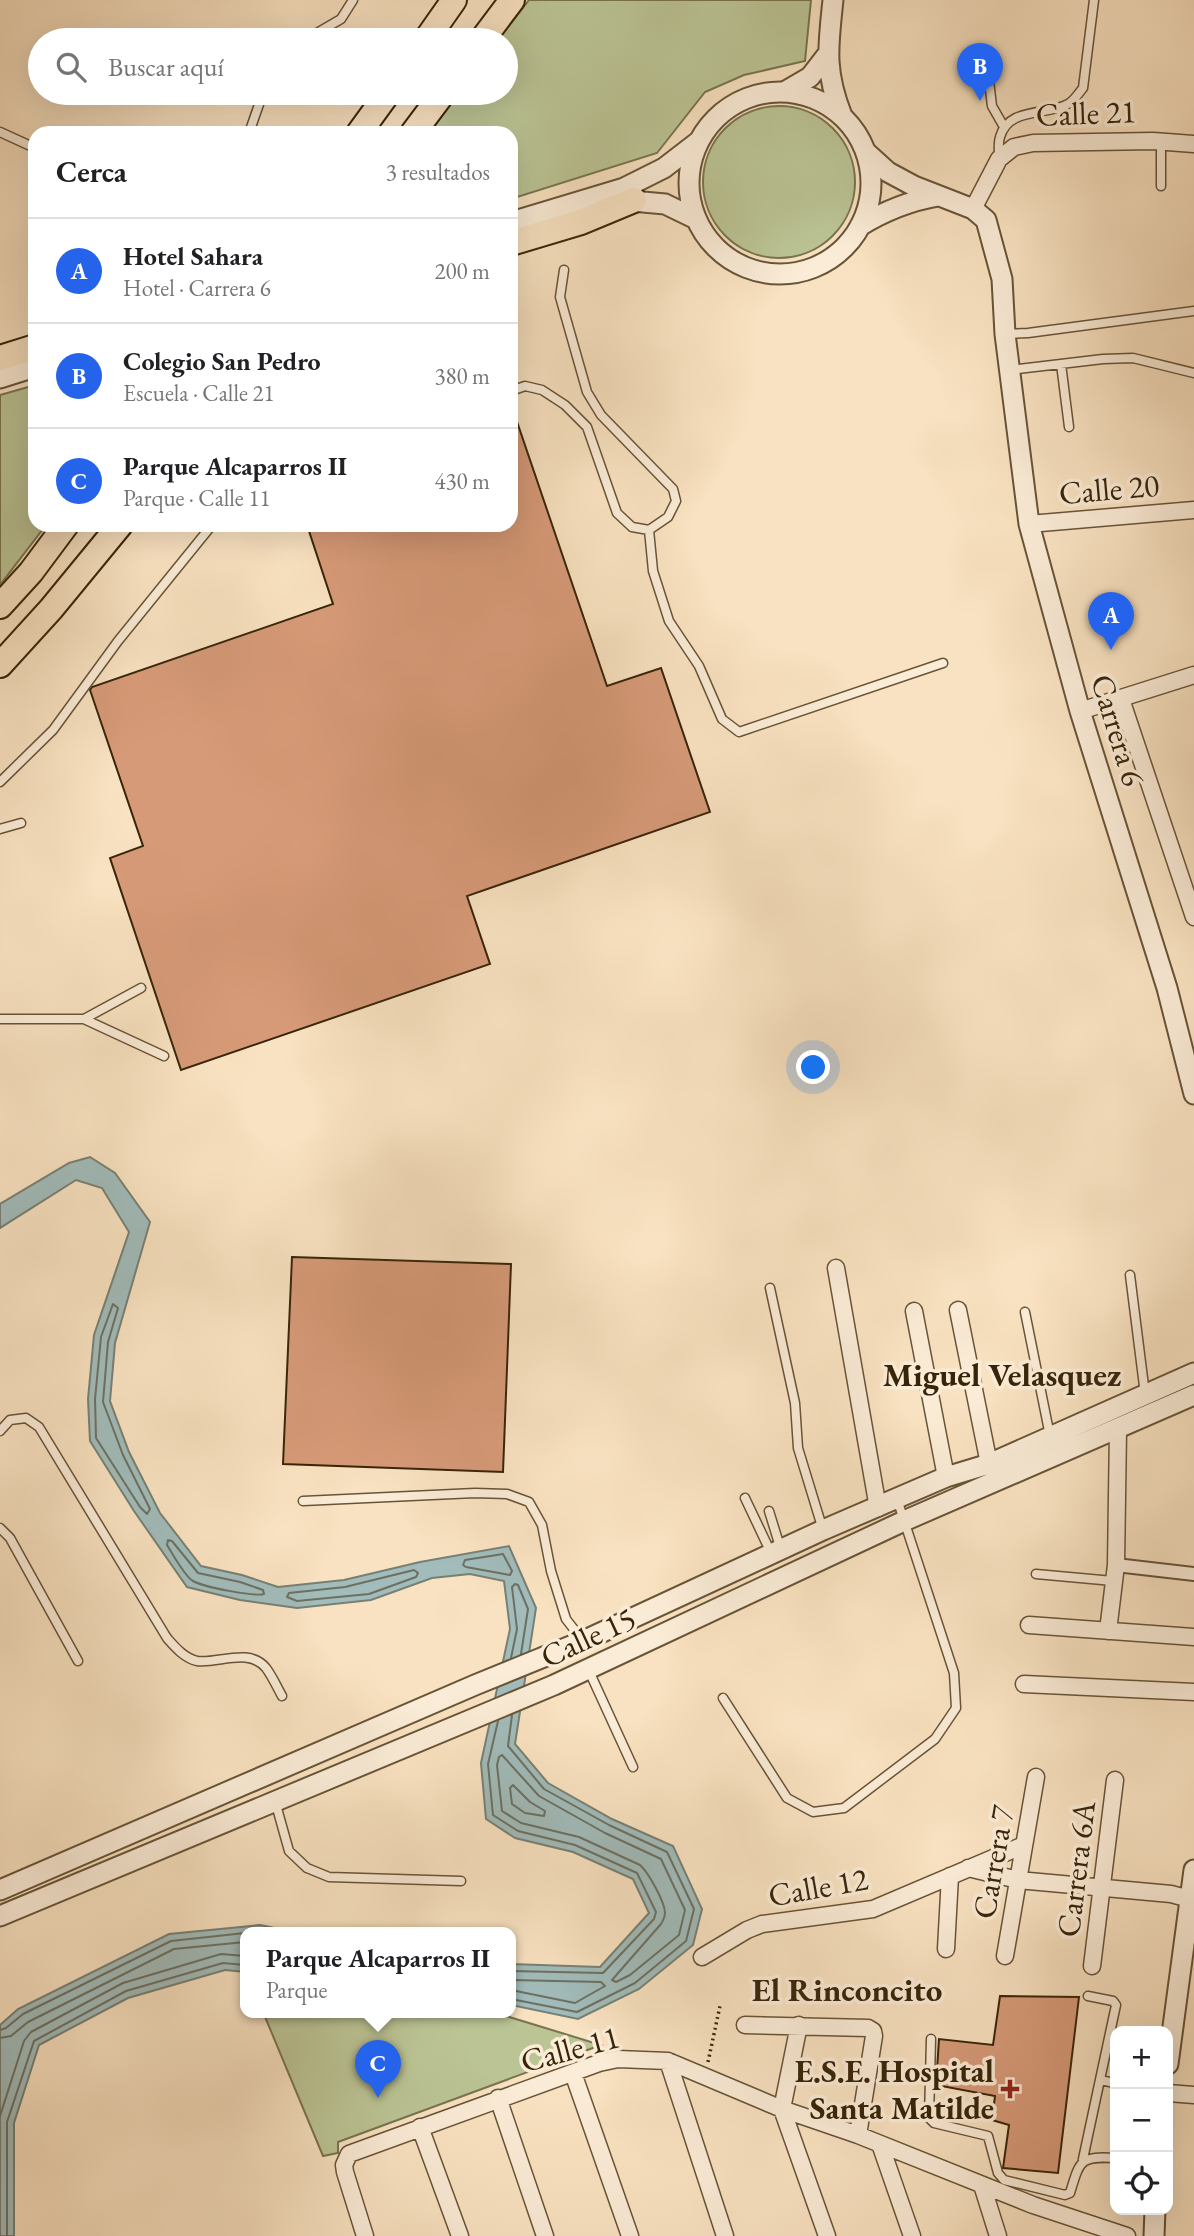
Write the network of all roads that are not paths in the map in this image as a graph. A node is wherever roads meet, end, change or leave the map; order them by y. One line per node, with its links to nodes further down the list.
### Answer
1 (353, 0): 6 (lane)
2 (454, 0): 7 (main road)
3 (512, 0): 8 (main road)
4 (833, 0): 9 (street)
5 (1094, 0): 19 (lane)
6 (326, 28)
7 (434, 28)
8 (491, 28)
9 (827, 55): 11 (street); 15 (street)
10 (989, 81): 19 (lane)
11 (786, 91): 15 (street); 21 (street)
12 (259, 105): 16 (lane)
13 (379, 105): 17 (main road)
14 (434, 105): 18 (main road)
15 (842, 116): 25 (street)
16 (251, 126)
17 (363, 126)
18 (418, 126)
19 (1004, 127): 26 (lane)
20 (0, 132): 24 (lane)
21 (699, 141): 29 (street); 32 (street)
22 (1161, 141): 23 (street, Calle 21); 26 (street, Calle 21); 27 (lane)
23 (1194, 144)
24 (28, 145)
25 (866, 152): 28 (street); 34 (street)
26 (999, 159): 31 (street, Calle 21)
27 (1161, 186)
28 (943, 196): 31 (street); 34 (street)
29 (581, 200): 30 (street); 33 (street)
30 (634, 201): 32 (street); 35 (main road)
31 (973, 209): 38 (street, Carrera 6)
32 (696, 219): 34 (street)
33 (518, 220)
34 (860, 226)
35 (518, 241)
36 (564, 270): 47 (lane)
37 (1194, 311): 38 (lane)
38 (1005, 334): 43 (street, Carrera 6)
39 (28, 349): 40 (main road)
40 (0, 358)
41 (1061, 364): 43 (lane); 44 (lane); 49 (lane)
42 (28, 369): 45 (street)
43 (1009, 370): 51 (street, Carrera 6)
44 (1194, 373)
45 (0, 378)
46 (518, 388): 48 (lane)
47 (601, 415): 48 (lane); 52 (lane)
48 (587, 427): 52 (lane)
49 (1069, 427)
50 (1194, 510): 51 (street, Calle 20)
51 (1029, 524): 61 (street, Carrera 6)
52 (649, 530): 57 (lane)
53 (61, 532): 56 (main road)
54 (114, 532): 58 (main road)
55 (206, 532): 62 (lane)
56 (0, 606)
57 (943, 663)
58 (0, 665)
59 (1194, 675): 60 (street)
60 (1121, 699): 61 (street); 65 (street, Carrera 6)
61 (1080, 711): 70 (street, Carrera 6)
62 (0, 782)
63 (21, 822): 64 (lane)
64 (0, 829)
65 (1187, 866): 66 (street, Carrera 6)
66 (1194, 917)
67 (141, 988): 69 (lane)
68 (0, 1019): 69 (lane)
69 (84, 1019): 71 (lane)
70 (1189, 1038): 72 (street, Carrera 6)
71 (164, 1056)
72 (1194, 1094)
73 (836, 1268): 90 (street)
74 (1130, 1275): 80 (lane)
75 (770, 1288): 94 (lane)
76 (958, 1310): 85 (street)
77 (914, 1311): 86 (street)
78 (1025, 1312): 84 (lane)
79 (1194, 1373): 80 (street, Calle 15)
80 (1145, 1394): 84 (street, Calle 15)
81 (1194, 1395): 82 (street, Calle 15)
82 (1118, 1430): 92 (street, Calle 15); 96 (street)
83 (0, 1431): 107 (lane)
84 (1050, 1436): 85 (street, Calle 15)
85 (989, 1464): 86 (street, Calle 15)
86 (946, 1477): 88 (street, Calle 15)
87 (745, 1498): 95 (lane)
88 (897, 1499): 90 (street, Calle 15); 92 (lane)
89 (303, 1501): 102 (lane)
90 (878, 1508): 94 (street, Calle 15)
91 (769, 1511): 95 (lane)
92 (904, 1521): 104 (street, Calle 15); 108 (lane)
93 (0, 1528): 103 (lane)
94 (823, 1530): 95 (street, Calle 15)
95 (777, 1552): 102 (street, Calle 15)
96 (1115, 1573): 97 (lane); 98 (street); 100 (street)
97 (1036, 1574)
98 (1194, 1574)
99 (1029, 1625): 100 (street)
100 (1108, 1631): 101 (street)
101 (1194, 1637)
102 (583, 1641): 104 (street); 110 (street, Calle 15)
103 (78, 1661)
104 (589, 1670): 109 (lane); 113 (street, Calle 15)
105 (1024, 1684): 106 (street)
106 (1194, 1692)
107 (282, 1696)
108 (723, 1698)
109 (633, 1767)
110 (268, 1774): 113 (street); 121 (street, Calle 15)
111 (1036, 1777): 114 (street, Carrera 7)
112 (1115, 1780): 120 (street, Carrera 6A)
113 (275, 1801): 119 (lane); 123 (street, Calle 15)
114 (1024, 1846): 115 (street, Calle 12); 118 (street, Carrera 7)
115 (968, 1868): 117 (street, Calle 12); 118 (street)
116 (1194, 1870): 122 (street)
117 (950, 1876): 124 (street); 126 (street, Calle 12)
118 (1018, 1880): 120 (street); 125 (street, Carrera 7)
119 (461, 1881)
120 (1102, 1887): 122 (street); 127 (street, Carrera 6A)
121 (0, 1890)
122 (1191, 1899): 131 (street)
123 (0, 1916)
124 (946, 1949)
125 (1005, 1955)
126 (702, 1957)
127 (1092, 1966)
128 (1088, 1996): 135 (lane)
129 (745, 2025): 130 (street)
130 (799, 2025): 140 (street); 142 (street)
131 (1173, 2028)
132 (931, 2039): 145 (lane)
133 (668, 2061): 134 (street, Calle 11); 140 (street, Calle 11); 152 (street)
134 (573, 2073): 139 (street, Calle 11); 151 (street)
135 (1100, 2080): 136 (lane); 145 (lane)
136 (1110, 2082)
137 (1173, 2093): 138 (street)
138 (1194, 2095)
139 (498, 2098): 141 (street, Calle 11); 150 (street)
140 (782, 2109): 142 (street, Calle 11); 153 (street)
141 (420, 2127): 148 (street, Calle 11); 149 (street)
142 (858, 2135): 143 (street, Calle 11)
143 (880, 2144): 146 (street, Calle 11); 154 (street)
144 (1110, 2158): 145 (lane)
145 (1083, 2160)
146 (982, 2185): 155 (street); 156 (street, Calle 11)
147 (1155, 2215): 157 (street)
148 (365, 2236)
149 (460, 2236)
150 (545, 2236)
151 (630, 2236)
152 (726, 2236)
153 (827, 2236)
154 (912, 2236)
155 (998, 2236)
156 (1127, 2236)
157 (1154, 2236)

